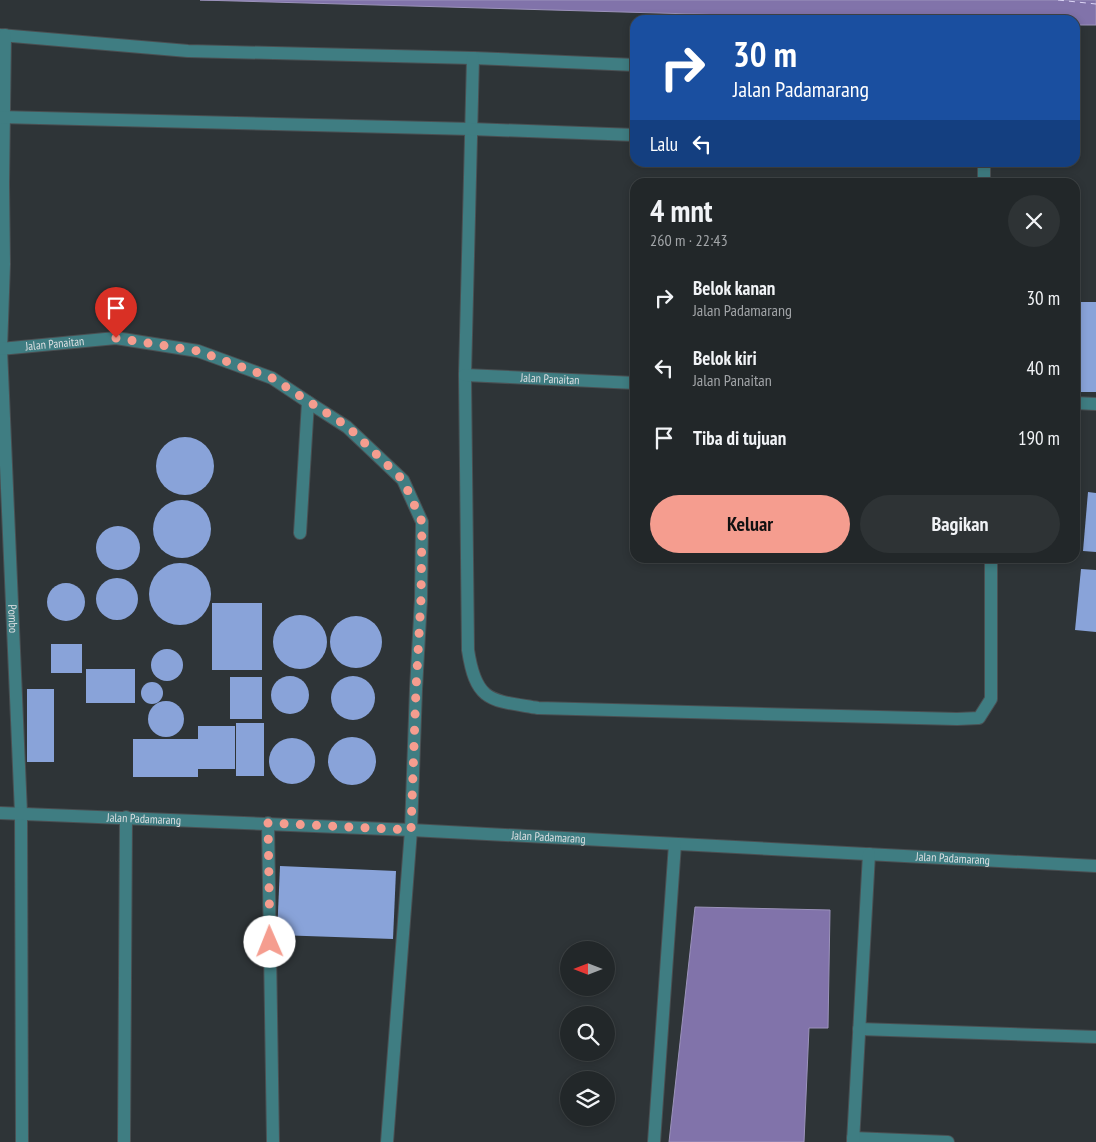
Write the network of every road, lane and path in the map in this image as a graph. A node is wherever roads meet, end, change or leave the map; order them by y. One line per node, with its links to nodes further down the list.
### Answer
1 (3, 35): 2 (lane); 4 (lane, Pombo)
2 (473, 58): 3 (lane); 5 (lane)
3 (630, 65)
4 (2, 117): 5 (lane); 7 (lane, Pombo)
5 (471, 129): 6 (lane); 8 (lane)
6 (630, 135)
7 (0, 349): 10 (lane, Jalan Panaitan); 16 (lane, Pombo)
8 (465, 375): 9 (lane, Jalan Panaitan); 14 (lane)
9 (630, 383)
10 (308, 402): 13 (lane); 19 (lane, Jalan Panaitan)
11 (1080, 403): 12 (lane)
12 (1096, 404)
13 (300, 533)
14 (991, 563)
15 (0, 812): 16 (lane, Jalan Padamarang)
16 (21, 813): 17 (lane, Jalan Padamarang); 26 (lane, Pombo)
17 (126, 817): 18 (lane, Jalan Padamarang); 27 (lane)
18 (268, 823): 19 (lane, Jalan Padamarang); 28 (lane)
19 (411, 830): 20 (lane, Jalan Padamarang); 29 (lane, Jalan Panaitan)
20 (675, 844): 21 (lane, Jalan Padamarang); 30 (lane)
21 (869, 854): 22 (lane, Jalan Padamarang); 23 (lane)
22 (1096, 866)
23 (859, 1029): 24 (lane); 25 (lane)
24 (1096, 1037)
25 (853, 1140): 31 (lane)
26 (22, 1142)
27 (124, 1142)
28 (272, 1142)
29 (387, 1142)
30 (654, 1142)
31 (948, 1142)

